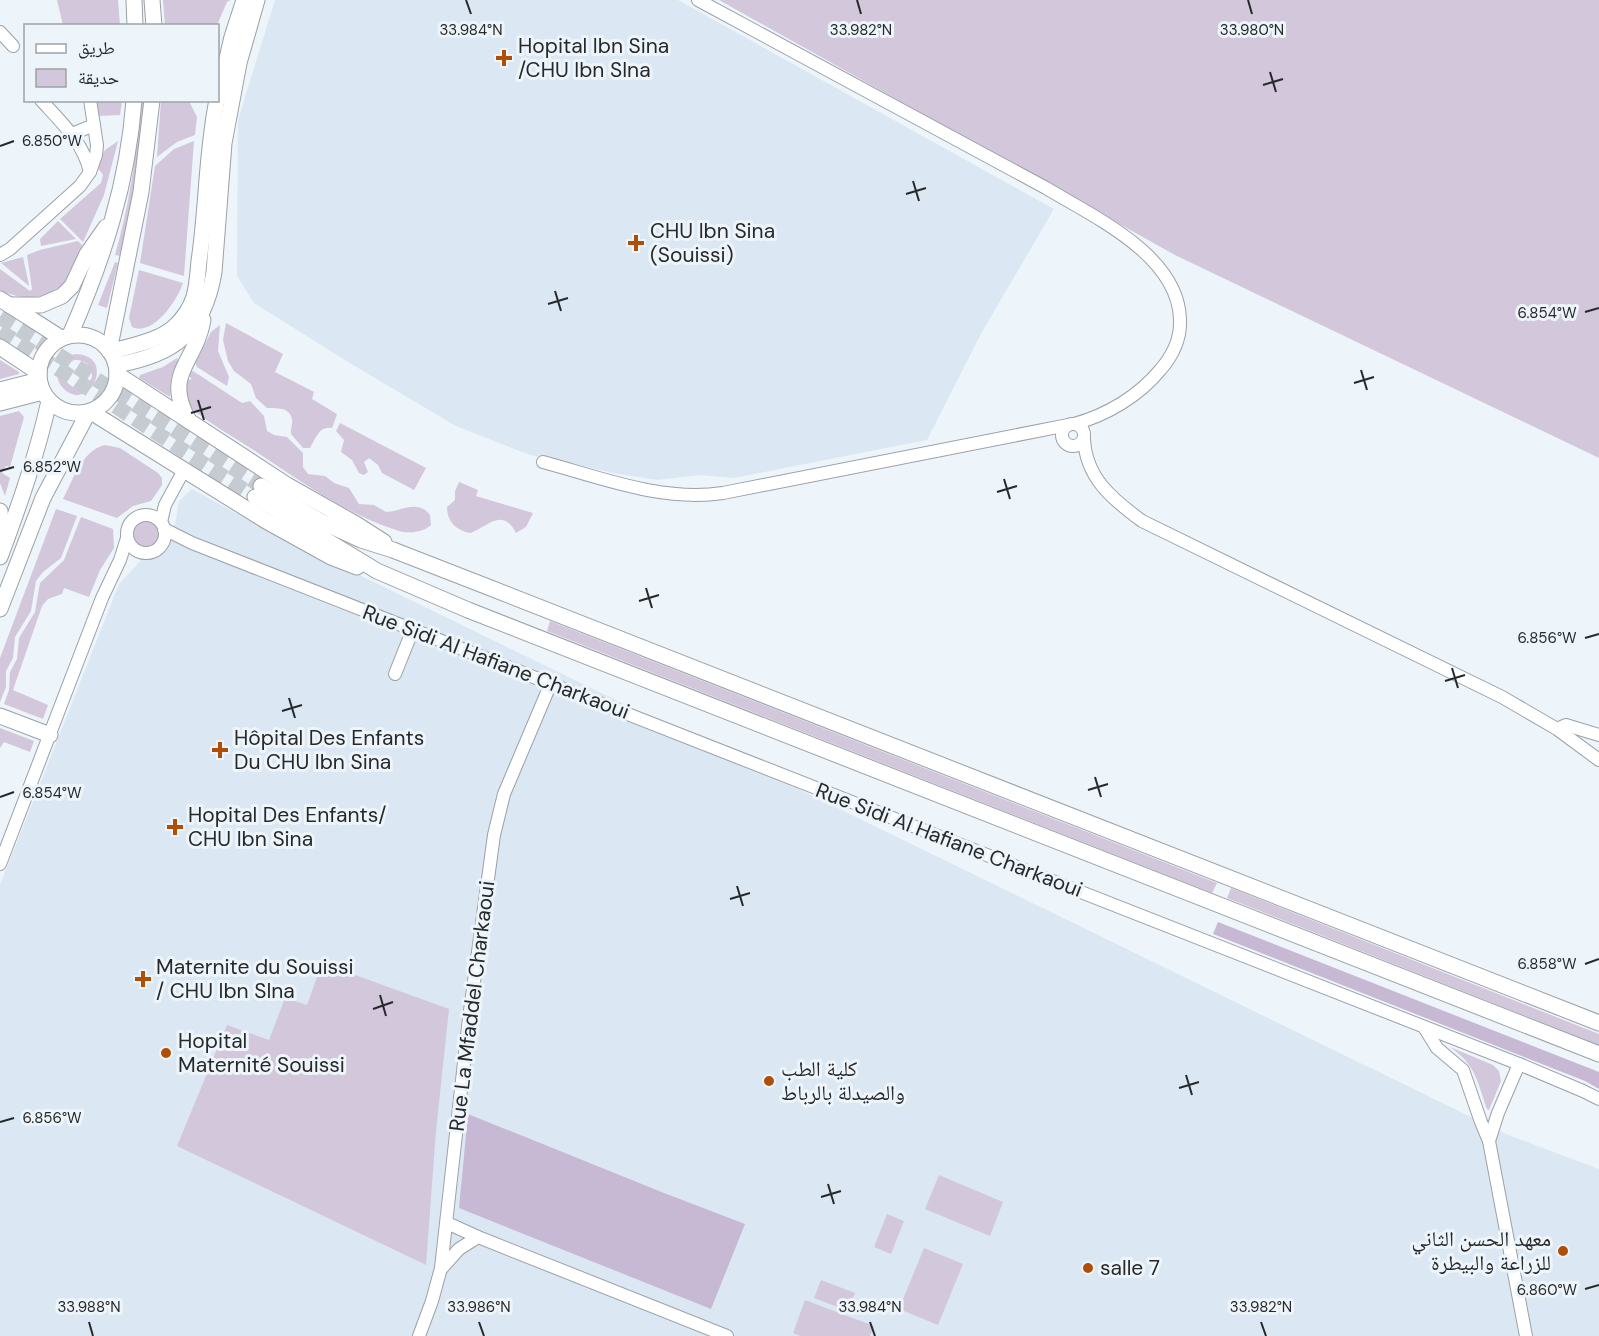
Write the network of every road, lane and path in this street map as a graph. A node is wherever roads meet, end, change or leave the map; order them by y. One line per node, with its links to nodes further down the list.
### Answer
1 (134, 0): 6 (main road)
2 (152, 0): 7 (main road)
3 (244, 0): 10 (main road)
4 (257, 0): 22 (main road)
5 (699, 0): 32 (street)
6 (135, 24)
7 (154, 24)
8 (0, 32): 9 (street)
9 (13, 46)
10 (219, 91)
11 (43, 102): 17 (street)
12 (90, 102): 16 (street)
13 (134, 102): 19 (main road)
14 (152, 102): 25 (main road)
15 (217, 102): 25 (main road)
16 (94, 125): 17 (street); 18 (street)
17 (72, 134): 18 (street)
18 (90, 172): 20 (street)
19 (112, 221): 21 (main road); 23 (main road)
20 (0, 255)
21 (4, 302): 23 (main road)
22 (203, 312): 25 (main road); 30 (main road)
23 (66, 336): 25 (main road); 26 (main road)
24 (0, 348): 26 (main road)
25 (113, 361): 29 (main road); 30 (main road)
26 (42, 387): 27 (main road); 28 (main road); 29 (main road); 43 (main road)
27 (0, 390)
28 (0, 404)
29 (89, 412): 34 (main road); 47 (main road)
30 (189, 421): 42 (main road)
31 (1032, 432): 32 (street); 32 (street); 33 (street)
32 (1075, 435): 52 (street)
33 (543, 462)
34 (184, 470): 35 (street); 46 (main road)
35 (168, 499): 37 (street); 38 (street)
36 (0, 511): 43 (main road)
37 (149, 515): 38 (street); 39 (street)
38 (162, 526): 40 (street, Rue Sidi Al Hafiane Charkaoui); 41 (street)
39 (128, 538): 44 (street); 45 (street)
40 (191, 542): 41 (street); 48 (street, Rue Sidi Al Hafiane Charkaoui)
41 (161, 545): 44 (street)
42 (393, 550): 46 (main road); 57 (main road)
43 (1, 551)
44 (141, 552): 45 (street)
45 (117, 567): 53 (street)
46 (377, 571): 59 (main road)
47 (0, 609)
48 (414, 629): 49 (street); 50 (street, Rue Sidi Al Hafiane Charkaoui)
49 (395, 674)
50 (551, 683): 58 (street, Rue Sidi Al Hafiane Charkaoui); 63 (street, Rue La Mfaddel Charkaoui)
51 (0, 716): 53 (main road)
52 (1557, 729): 54 (street); 55 (street)
53 (50, 735): 56 (street)
54 (1599, 735)
55 (1599, 760)
56 (0, 864)
57 (1599, 1023)
58 (1424, 1027): 60 (street, Rue Sidi Al Hafiane Charkaoui); 62 (street)
59 (1599, 1054)
60 (1519, 1064): 61 (street, Rue Sidi Al Hafiane Charkaoui); 62 (street)
61 (1599, 1099)
62 (1489, 1141): 68 (street)
63 (447, 1223): 64 (street); 65 (street, Rue La Mfaddel Charkaoui)
64 (478, 1237): 65 (street); 67 (street)
65 (441, 1268): 66 (street, Rue La Mfaddel Charkaoui)
66 (419, 1336)
67 (727, 1336)
68 (1526, 1336)

